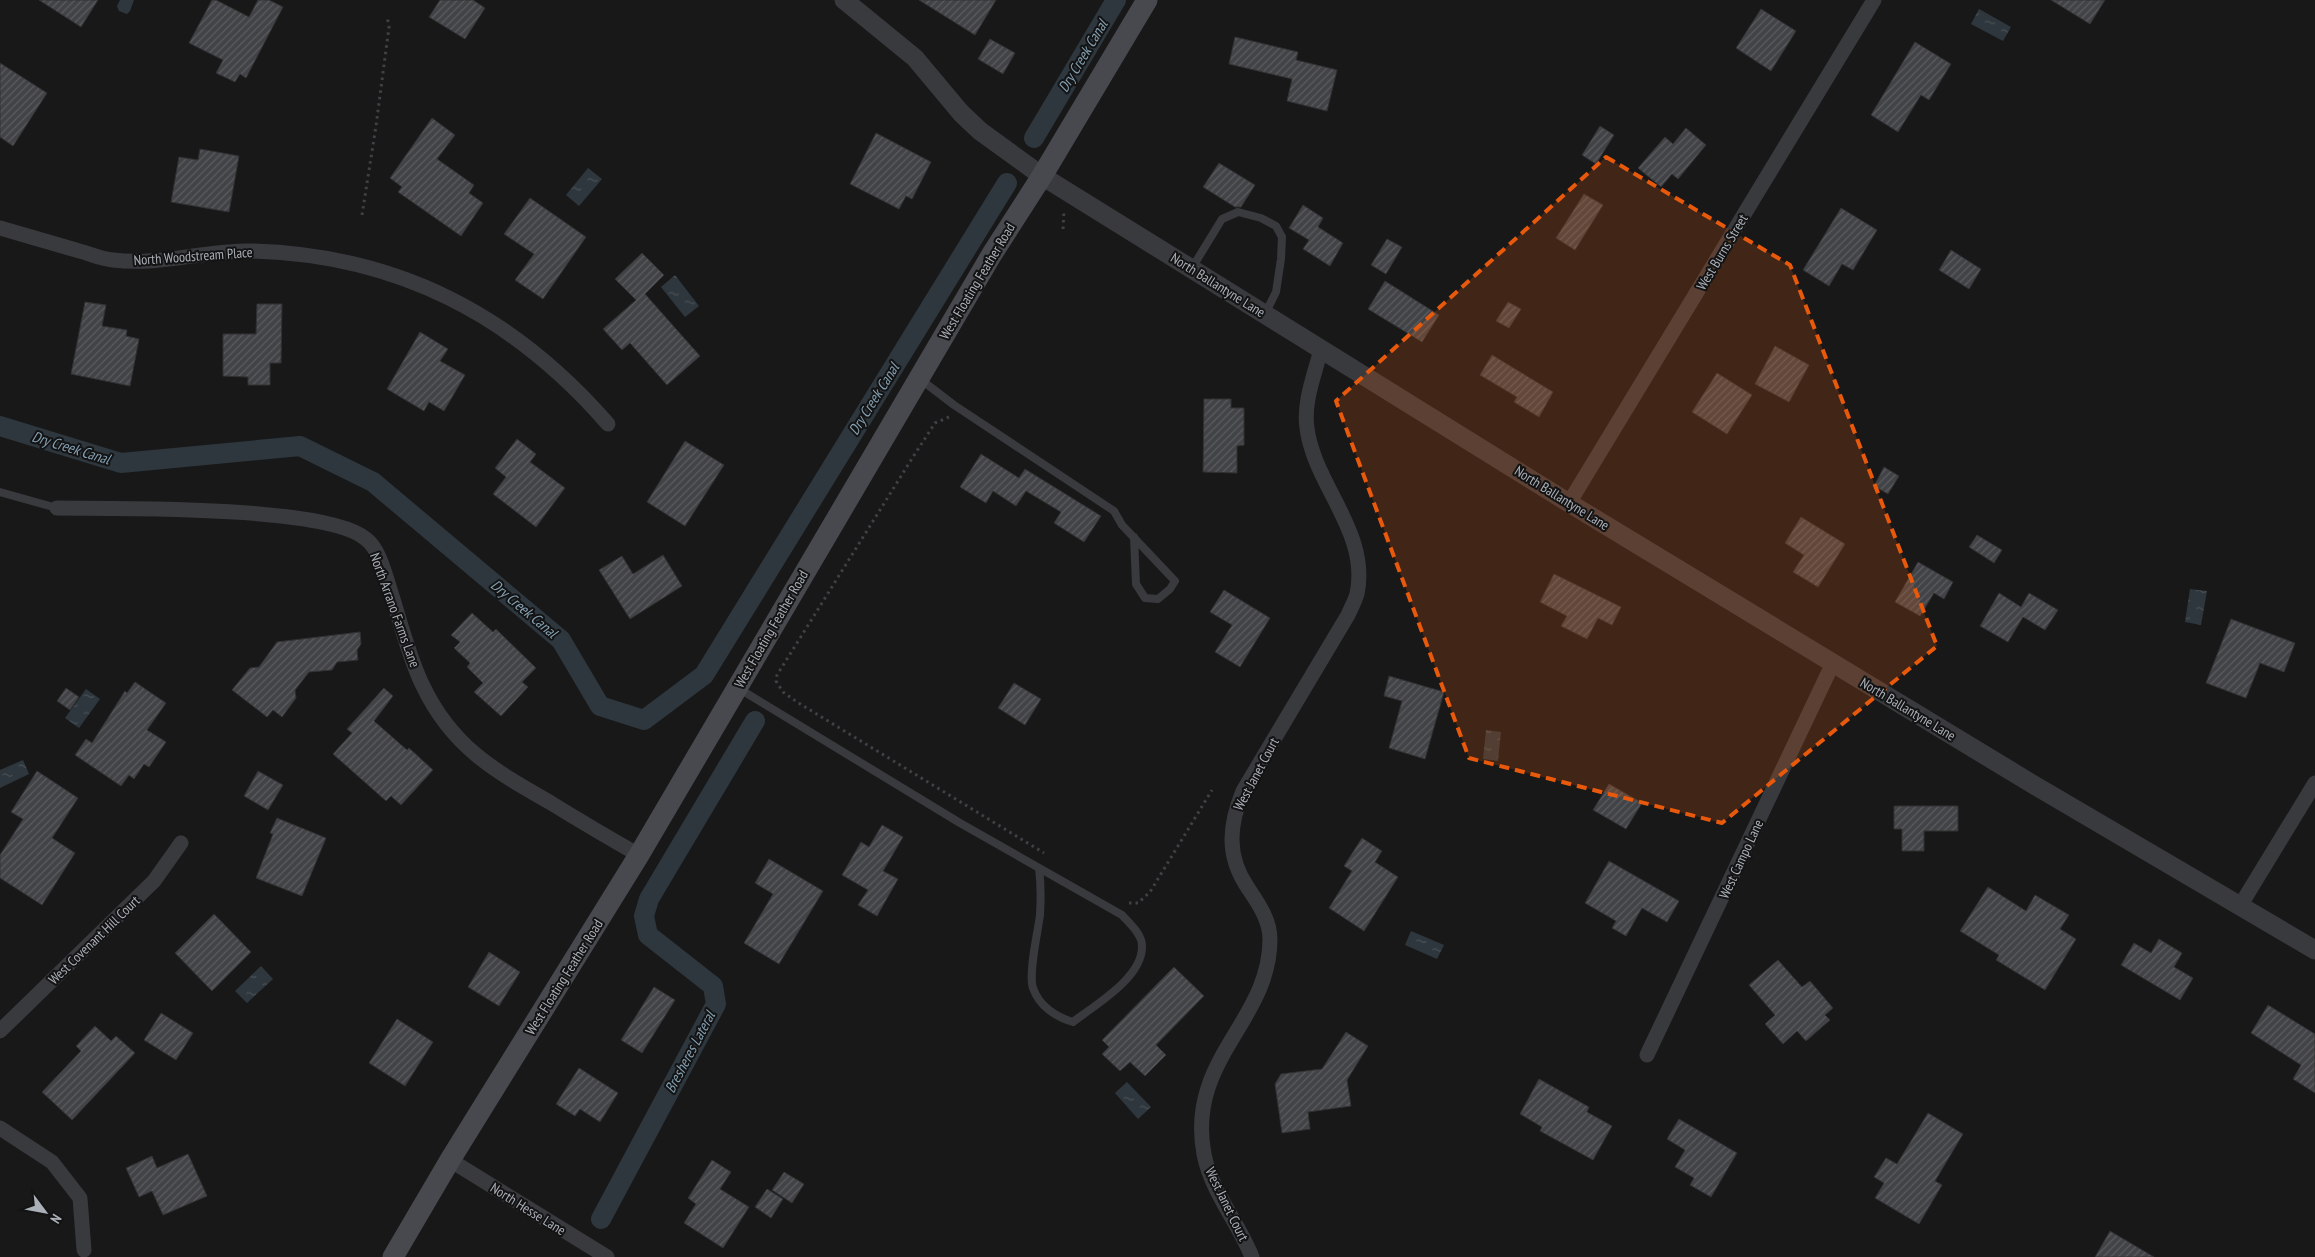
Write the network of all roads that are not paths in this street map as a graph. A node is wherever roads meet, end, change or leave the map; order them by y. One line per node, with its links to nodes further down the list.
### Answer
1 (844, 0): 4 (street, North Ballantyne Lane)
2 (1146, 0): 4 (main road, West Floating Feather Road)
3 (1874, 0): 12 (street, West Burns Street)
4 (1042, 176): 6 (street, North Ballantyne Lane); 9 (main road, West Floating Feather Road)
5 (0, 228): 10 (street, North Woodstream Place)
6 (1192, 269): 7 (street, North Ballantyne Lane); 7 (lane)
7 (1266, 314): 8 (street, North Ballantyne Lane)
8 (1321, 349): 12 (street, North Ballantyne Lane); 30 (street, West Janet Court)
9 (919, 378): 14 (lane); 16 (main road, West Floating Feather Road)
10 (608, 424)
11 (0, 492): 13 (lane)
12 (1570, 503): 15 (street, North Ballantyne Lane)
13 (57, 508): 19 (street, North Arrano Farms Lane)
14 (1134, 537): 14 (lane)
15 (1833, 663): 21 (street, North Ballantyne Lane); 24 (street, West Campo Lane)
16 (736, 687): 19 (main road, West Floating Feather Road); 20 (lane)
17 (2315, 783): 21 (street)
18 (181, 842): 23 (street, West Covenant Hill Court)
19 (639, 855): 26 (main road, West Floating Feather Road)
20 (1039, 868): 20 (lane)
21 (2240, 906): 22 (street, North Ballantyne Lane)
22 (2315, 950)
23 (0, 1030)
24 (1647, 1055)
25 (0, 1128): 27 (street)
26 (450, 1160): 28 (main road, West Floating Feather Road); 29 (street, North Hesse Lane)
27 (84, 1250)
28 (393, 1257)
29 (607, 1257)
30 (1252, 1257)

